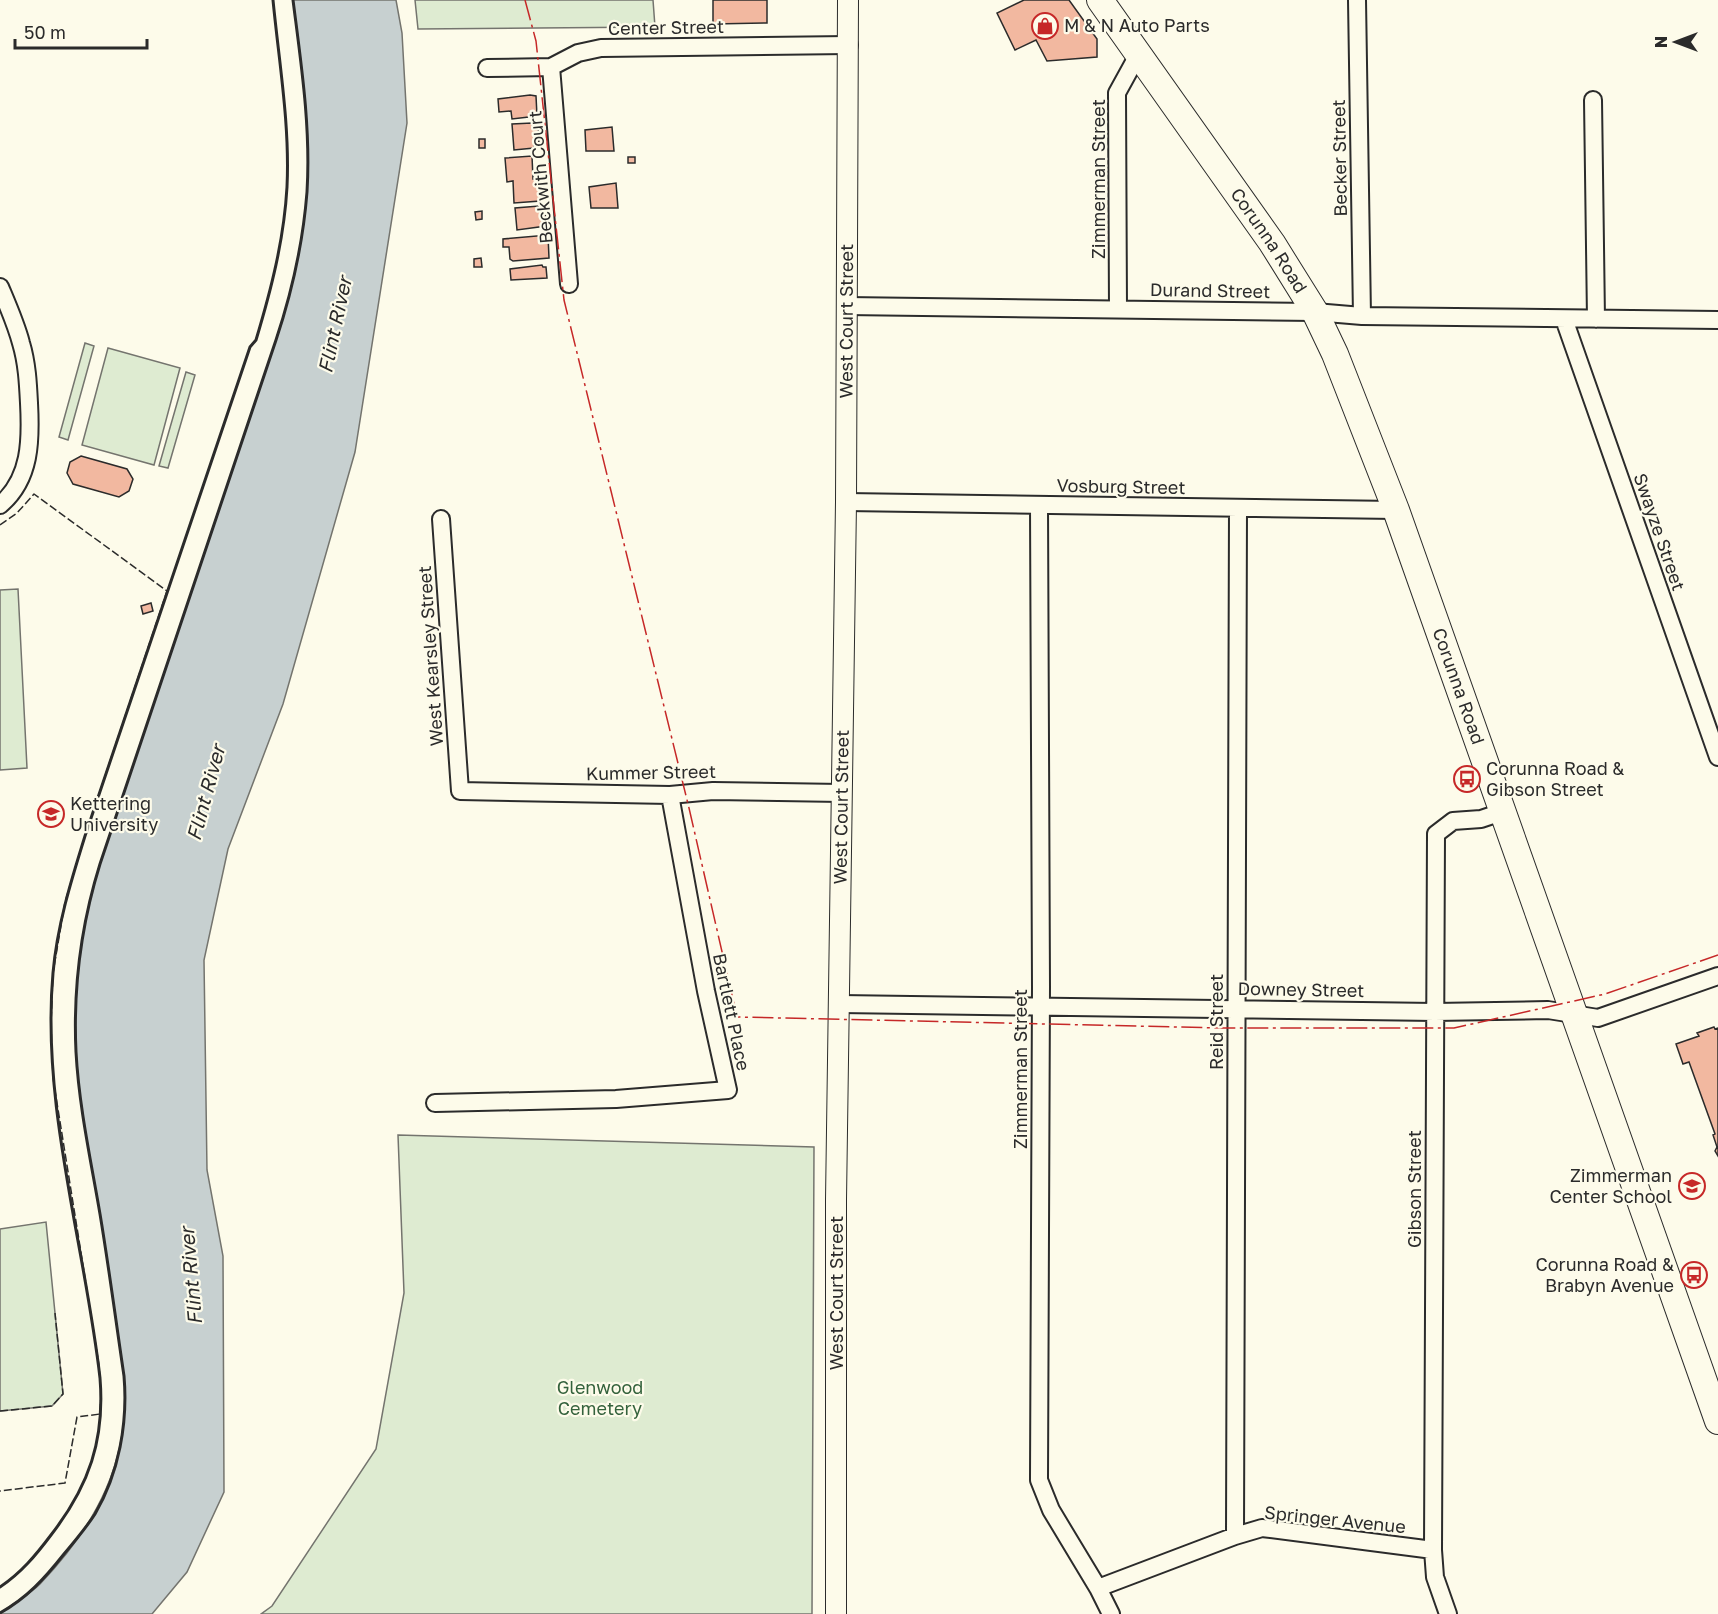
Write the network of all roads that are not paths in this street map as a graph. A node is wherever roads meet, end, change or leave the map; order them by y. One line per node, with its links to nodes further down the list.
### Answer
1 (848, 0): 4 (street, West Court Street)
2 (1100, 0): 5 (main road, Corunna Road)
3 (1357, 0): 14 (street, Becker Street)
4 (849, 45): 6 (street, Center Street); 11 (street, West Court Street)
5 (1139, 53): 12 (street, Zimmerman Street); 13 (main road, Corunna Road)
6 (551, 67): 7 (street, Center Street); 9 (street, Beckwith Court)
7 (487, 68)
8 (1593, 100): 16 (street)
9 (569, 284)
10 (0, 287): 19 (street)
11 (846, 306): 12 (street, Durand Street); 18 (street, West Court Street)
12 (1118, 309): 13 (street, Durand Street)
13 (1315, 312): 14 (street, Durand Street); 22 (main road, Corunna Road)
14 (1362, 316): 15 (street, Durand Street)
15 (1564, 319): 16 (street, Durand Street); 24 (street, Swayze Street)
16 (1596, 319): 17 (street, Durand Street)
17 (1718, 320)
18 (846, 502): 20 (street, Vosburg Street); 26 (street, West Court Street)
19 (0, 505)
20 (1039, 506): 21 (street, Vosburg Street); 31 (street, Zimmerman Street)
21 (1238, 508): 22 (street, Vosburg Street); 32 (street, Reid Street)
22 (1396, 510): 28 (main road, Corunna Road)
23 (441, 519): 25 (street, West Kearsley Street)
24 (1718, 758)
25 (460, 791): 27 (street, Kummer Street)
26 (842, 793): 27 (street, Kummer Street); 30 (street, West Court Street)
27 (670, 795): 35 (street, Bartlett Place)
28 (1502, 812): 33 (street, Gibson Street); 34 (main road, Corunna Road)
29 (1718, 976): 34 (street, Downey Street)
30 (840, 1004): 31 (street, Downey Street); 40 (street, West Court Street)
31 (1041, 1007): 32 (street, Downey Street); 39 (street, Zimmerman Street)
32 (1237, 1009): 33 (street, Downey Street); 37 (street, Reid Street)
33 (1435, 1012): 34 (street, Downey Street); 38 (street, Gibson Street)
34 (1574, 1014): 36 (main road, Corunna Road)
35 (435, 1103)
36 (1716, 1411)
37 (1234, 1536): 38 (street, Springer Avenue); 39 (street, Springer Avenue)
38 (1433, 1550): 42 (street, Gibson Street)
39 (1098, 1588): 41 (street, Zimmerman Street)
40 (836, 1614)
41 (1111, 1614)
42 (1448, 1614)

